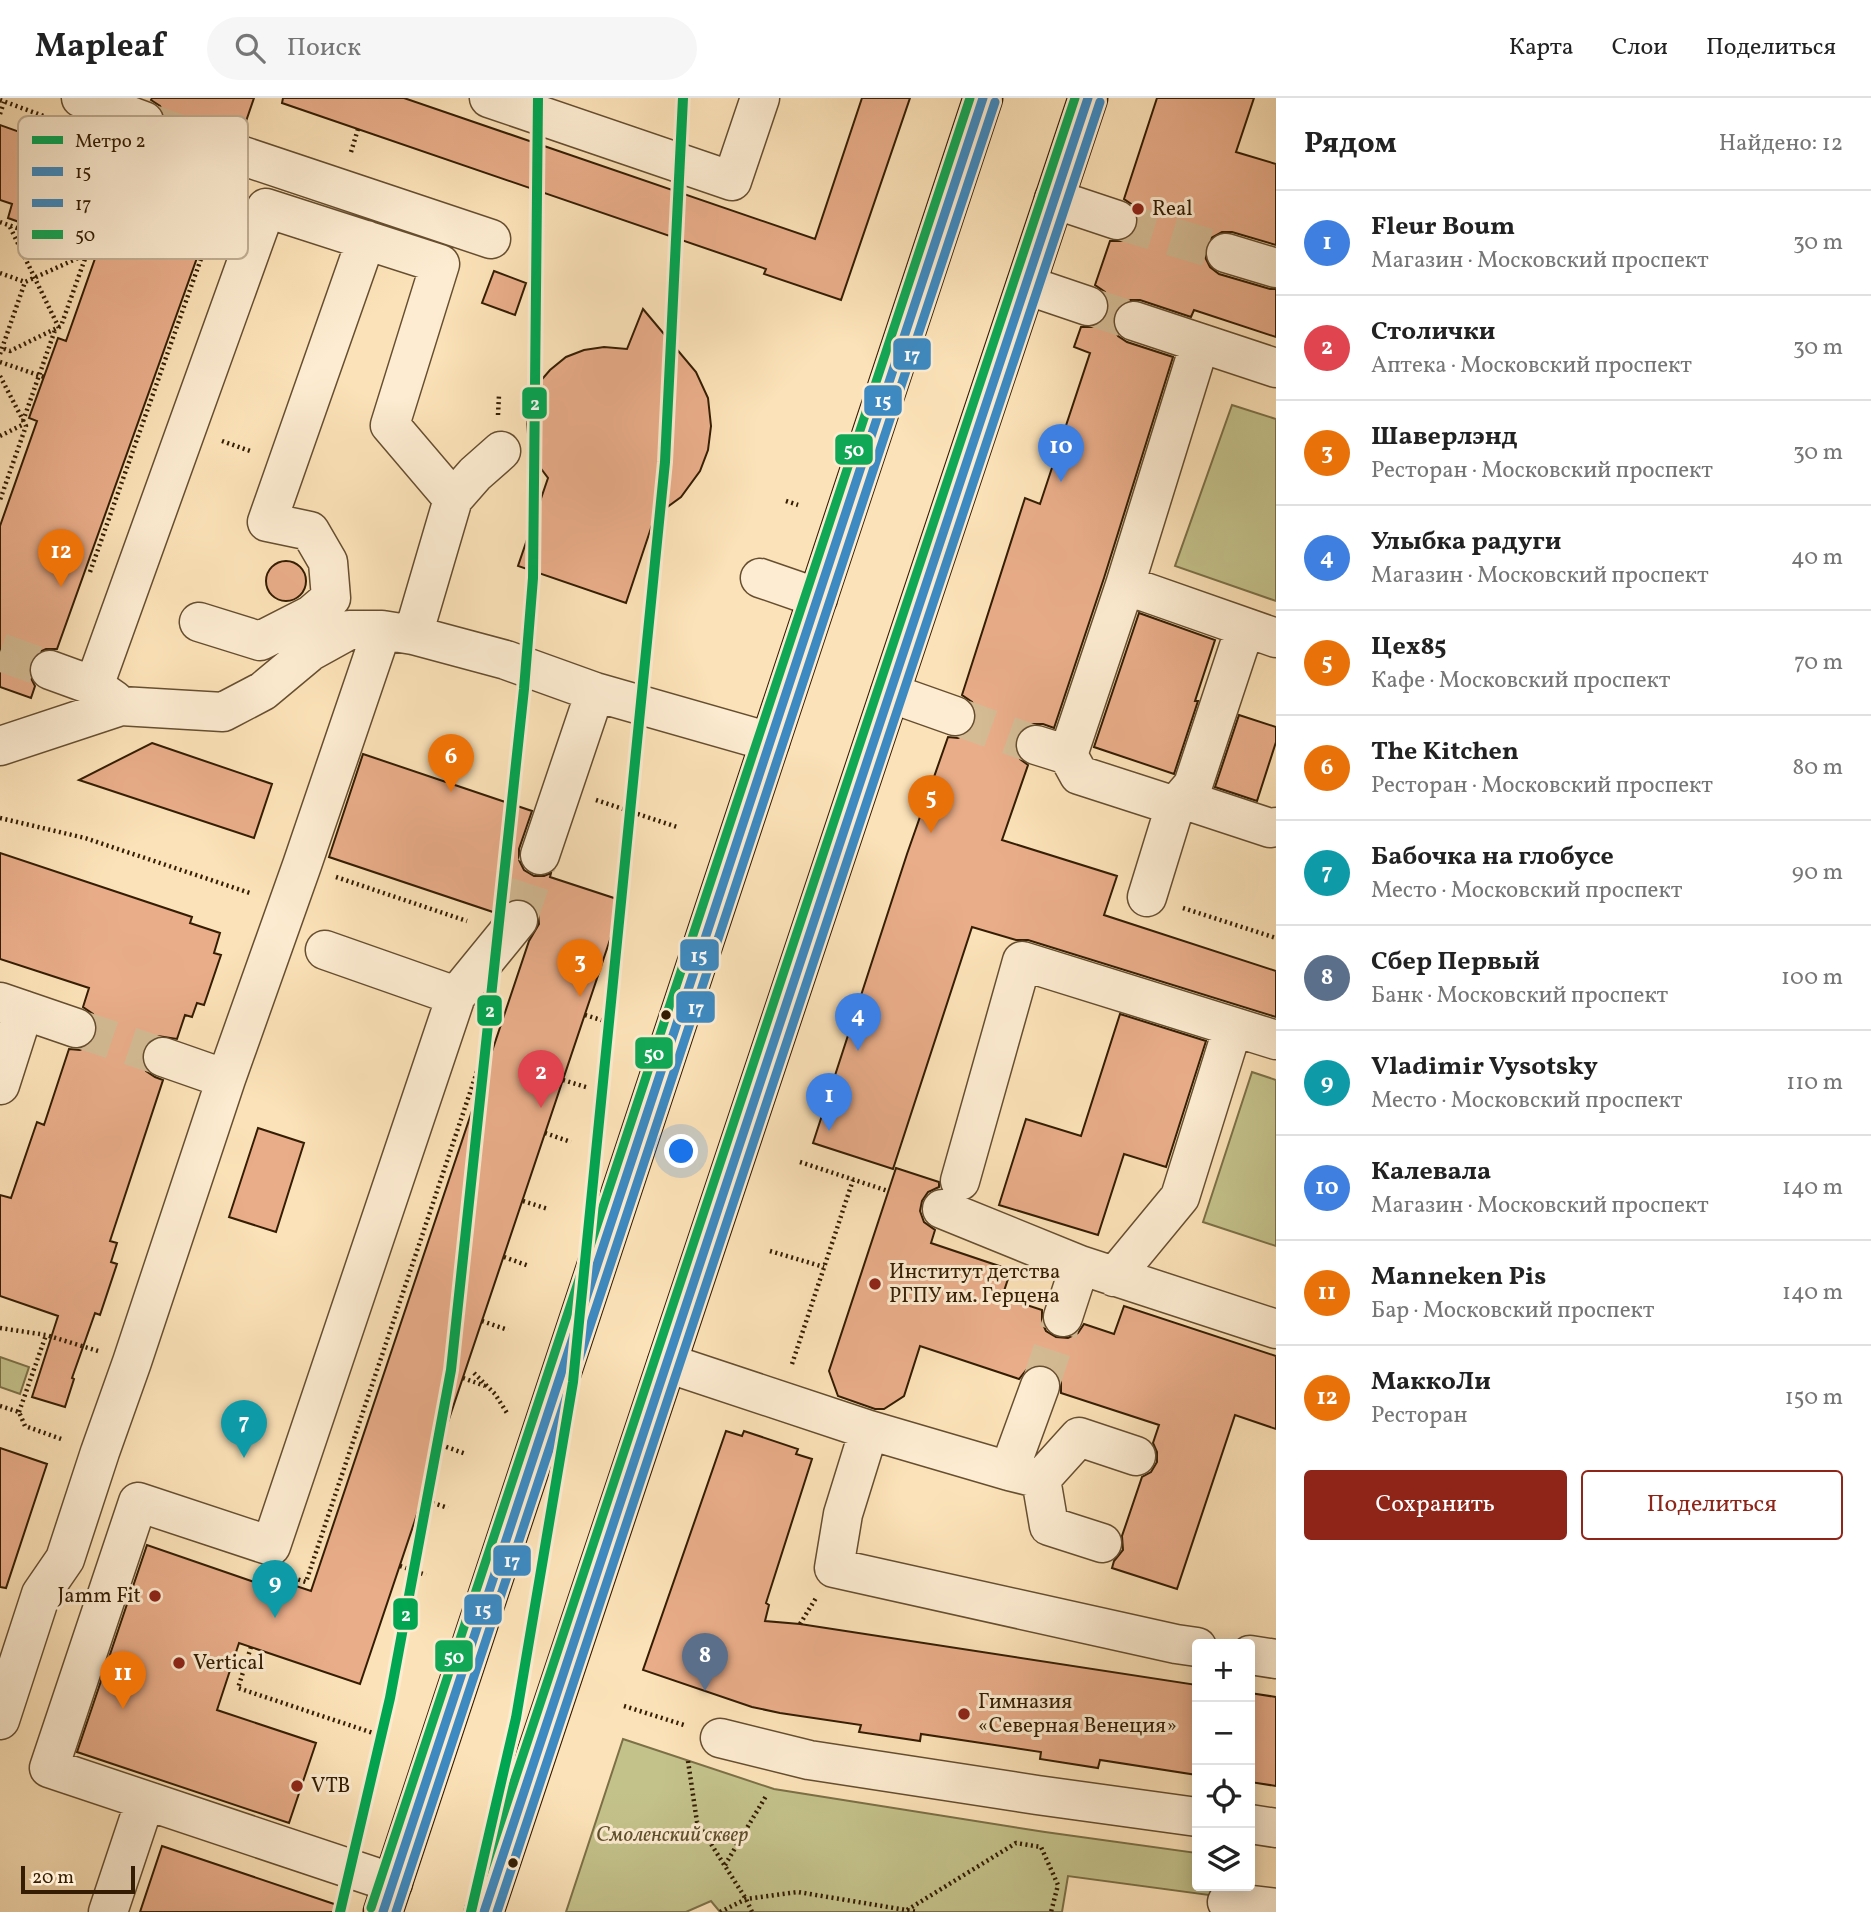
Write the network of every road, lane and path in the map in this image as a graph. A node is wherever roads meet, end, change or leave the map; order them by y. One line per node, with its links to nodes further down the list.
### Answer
1 (81, 98): 8 (lane)
2 (760, 98): 5 (lane)
3 (983, 98): 47 (main road)
4 (1088, 98): 10 (main road)
5 (508, 101)
6 (4, 102): 7 (path)
7 (0, 114)
8 (130, 116)
9 (248, 171): 15 (lane)
10 (1054, 199): 11 (lane); 27 (main road)
11 (1117, 220)
12 (0, 222): 13 (path)
13 (10, 226): 14 (path); 17 (path)
14 (18, 229)
15 (491, 239)
16 (366, 240): 41 (lane); 48 (lane); 54 (lane)
17 (18, 243)
18 (1226, 253): 23 (lane)
19 (26, 259): 25 (path)
20 (75, 259): 25 (path)
21 (85, 259): 30 (path)
22 (200, 259): 45 (path)
23 (1276, 268)
24 (0, 273): 26 (path)
25 (35, 278): 26 (path); 30 (path)
26 (25, 282): 32 (path)
27 (1026, 285): 28 (lane); 53 (main road)
28 (1088, 306)
29 (1133, 321): 31 (lane)
30 (57, 329): 32 (path); 36 (path)
31 (1200, 343): 34 (lane); 46 (lane)
32 (1, 351)
33 (0, 362): 36 (path)
34 (1276, 368)
35 (0, 376): 37 (path)
36 (41, 377): 37 (path)
37 (24, 422): 38 (path); 40 (path)
38 (0, 436)
39 (500, 451): 41 (lane)
40 (0, 499)
41 (453, 499): 49 (lane)
42 (786, 501): 43 (path)
43 (798, 505)
44 (760, 578): 47 (lane)
45 (88, 580)
46 (1125, 585): 50 (lane); 59 (lane)
47 (818, 598): 56 (main road)
48 (199, 622)
49 (398, 633): 52 (lane); 54 (lane); 65 (lane)
50 (1261, 633): 59 (lane)
51 (50, 670): 54 (lane)
52 (595, 692): 56 (lane); 58 (lane)
53 (890, 693): 55 (lane); 100 (main road)
54 (108, 696): 57 (lane)
55 (955, 716)
56 (770, 742): 135 (main road)
57 (0, 746)
58 (562, 789): 61 (path); 63 (lane)
59 (1175, 806): 62 (lane); 64 (lane)
60 (0, 818): 65 (path)
61 (677, 827)
62 (1276, 827)
63 (540, 855)
64 (1147, 897): 67 (path)
65 (288, 905): 77 (lane)
66 (518, 920): 69 (lane)
67 (1276, 938)
68 (325, 950): 69 (lane)
69 (456, 996): 130 (lane)
70 (12, 1006): 74 (lane); 79 (lane)
71 (585, 1015): 72 (path)
72 (611, 1023)
73 (1233, 1027): 75 (lane); 92 (lane); 92 (lane)
74 (76, 1028)
75 (1276, 1040)
76 (163, 1057): 77 (lane)
77 (226, 1079): 99 (lane)
78 (563, 1080): 80 (path)
79 (0, 1085)
80 (589, 1088)
81 (545, 1133): 82 (path)
82 (571, 1142)
83 (800, 1161): 84 (path)
84 (853, 1180): 85 (path); 91 (path)
85 (888, 1191)
86 (523, 1201): 87 (path)
87 (548, 1209)
88 (770, 1251): 91 (path)
89 (504, 1257): 90 (path)
90 (529, 1266)
91 (824, 1267): 105 (path)
92 (1097, 1271): 93 (lane); 96 (lane)
93 (1063, 1317)
94 (482, 1321): 97 (path)
95 (0, 1328): 98 (path)
96 (1276, 1329)
97 (508, 1330)
98 (46, 1335): 99 (path); 107 (path)
99 (132, 1362): 111 (lane)
100 (667, 1363): 105 (lane); 141 (main road)
101 (474, 1373): 104 (path)
102 (463, 1378): 104 (path)
103 (1040, 1386): 114 (lane)
104 (489, 1387): 108 (path)
105 (780, 1401): 109 (lane)
106 (0, 1406): 107 (path)
107 (19, 1412): 111 (path)
108 (510, 1418)
109 (869, 1430): 114 (lane); 120 (lane)
110 (441, 1445): 112 (path)
111 (100, 1452): 125 (lane)
112 (466, 1454)
113 (1136, 1455): 114 (lane)
114 (1025, 1475): 117 (lane)
115 (422, 1499): 116 (path)
116 (448, 1508)
117 (1102, 1543)
118 (400, 1566): 119 (path)
119 (425, 1575)
120 (1192, 1646)
121 (251, 1647): 127 (path)
122 (1255, 1656): 123 (lane)
123 (1276, 1659)
124 (624, 1706): 126 (path)
125 (0, 1720)
126 (685, 1725)
127 (373, 1733)
128 (704, 1746): 131 (lane); 134 (path)
129 (766, 1796): 134 (path)
130 (145, 1801): 135 (lane); 140 (lane)
131 (1192, 1816)
132 (1255, 1825): 133 (lane)
133 (1276, 1828)
134 (725, 1865): 136 (path)
135 (388, 1898)
136 (746, 1899): 139 (path); 142 (path); 143 (path)
137 (1227, 1902): 138 (lane)
138 (1276, 1909)
139 (907, 1910): 144 (path); 145 (path)
140 (108, 1912)
141 (484, 1912)
142 (720, 1912)
143 (752, 1912)
144 (918, 1912)
145 (1051, 1912)

